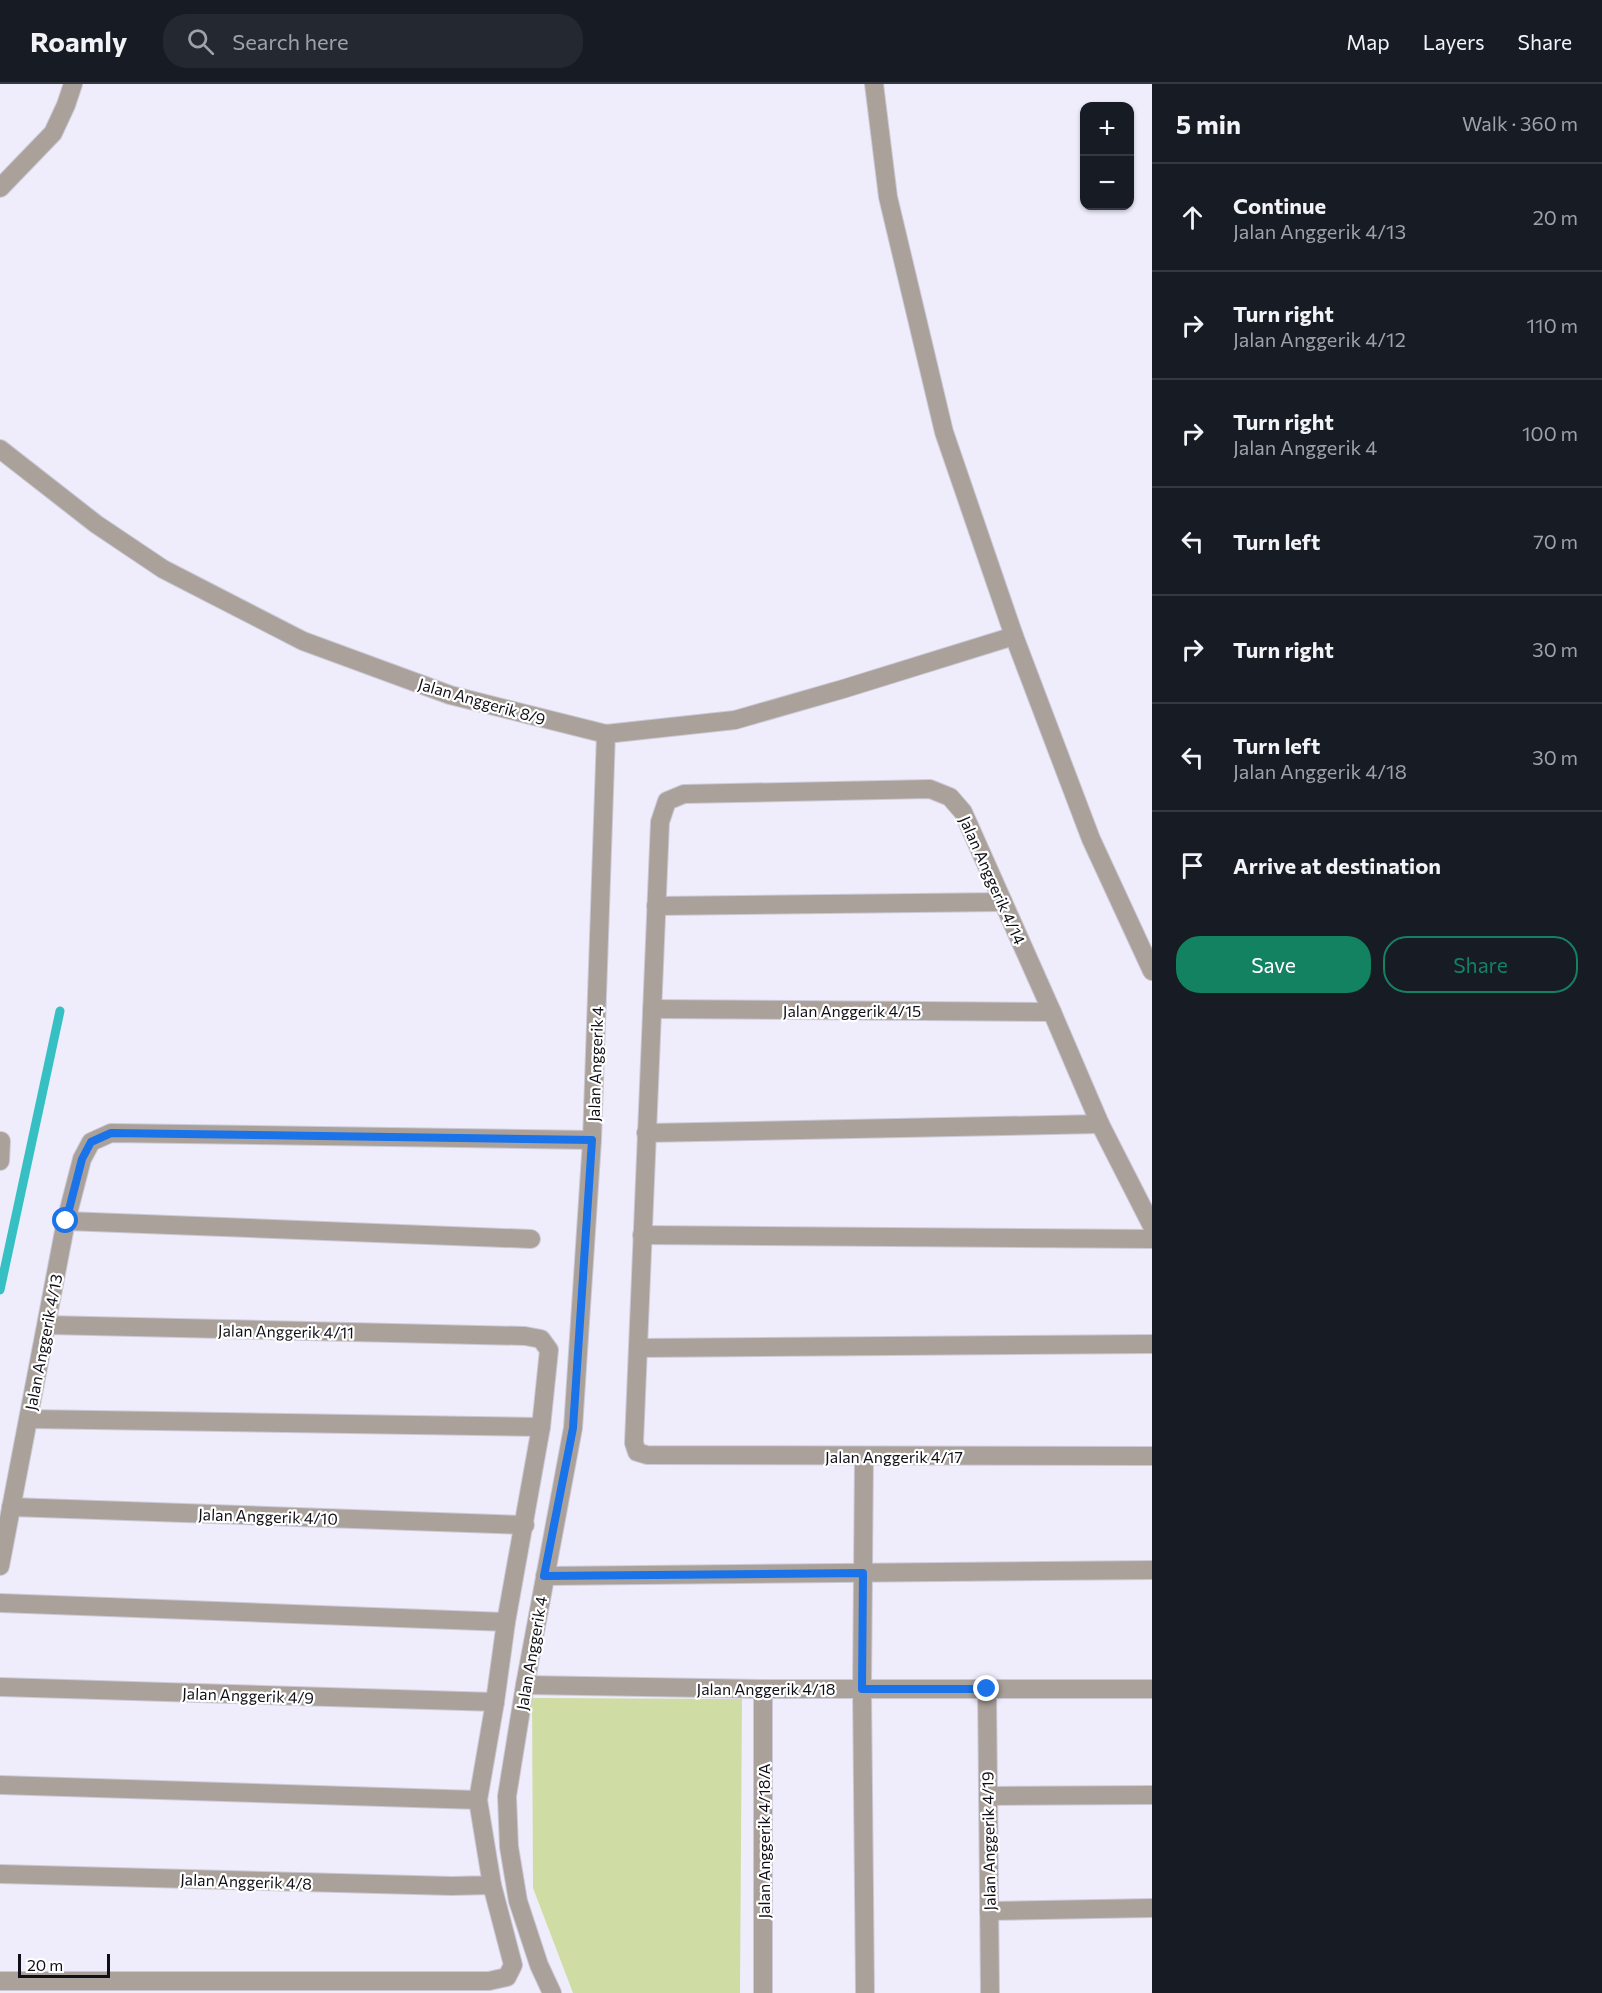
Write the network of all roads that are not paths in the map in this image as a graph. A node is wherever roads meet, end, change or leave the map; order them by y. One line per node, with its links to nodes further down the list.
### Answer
1 (73, 84): 3 (street)
2 (873, 84): 5 (street)
3 (0, 188)
4 (0, 449): 6 (street, Jalan Anggerik 8/9)
5 (1014, 636): 6 (street, Jalan Anggerik 8/9); 9 (street)
6 (606, 734): 14 (street, Jalan Anggerik 4)
7 (1003, 902): 8 (street); 8 (street, Jalan Anggerik 4/14); 11 (street, Jalan Anggerik 4/14)
8 (656, 906): 10 (street)
9 (1152, 971)
10 (652, 1009): 11 (street, Jalan Anggerik 4/15); 13 (street)
11 (1052, 1012): 12 (street, Jalan Anggerik 4/14)
12 (1100, 1124): 13 (street); 18 (street, Jalan Anggerik 4/14)
13 (646, 1133): 19 (street)
14 (592, 1140): 17 (street, Jalan Anggerik 4/13); 34 (street, Jalan Anggerik 4)
15 (1, 1141): 16 (street)
16 (0, 1161)
17 (66, 1221): 20 (street); 22 (street, Jalan Anggerik 4/13)
18 (1152, 1226)
19 (642, 1235): 21 (street); 24 (street)
20 (531, 1239)
21 (1152, 1239)
22 (46, 1325): 25 (street, Jalan Anggerik 4/13); 26 (street, Jalan Anggerik 4/11)
23 (1152, 1344): 24 (street)
24 (638, 1348): 27 (street, Jalan Anggerik 4/17)
25 (29, 1419): 26 (street); 29 (street, Jalan Anggerik 4/13)
26 (541, 1427): 30 (street)
27 (864, 1456): 28 (street, Jalan Anggerik 4/17); 33 (street)
28 (1152, 1456)
29 (11, 1508): 30 (street, Jalan Anggerik 4/10); 31 (street, Jalan Anggerik 4/13)
30 (525, 1525): 36 (street)
31 (0, 1566)
32 (1152, 1570): 33 (street)
33 (863, 1573): 34 (street); 40 (street)
34 (544, 1576): 37 (street, Jalan Anggerik 4)
35 (0, 1603): 36 (street)
36 (506, 1622): 43 (street)
37 (525, 1685): 39 (street, Jalan Anggerik 4/18); 53 (street, Jalan Anggerik 4)
38 (0, 1687): 43 (street, Jalan Anggerik 4/9)
39 (763, 1689): 40 (street, Jalan Anggerik 4/18); 54 (street, Jalan Anggerik 4/18/A)
40 (862, 1689): 41 (street, Jalan Anggerik 4/18); 55 (street)
41 (987, 1689): 42 (street, Jalan Anggerik 4/18); 46 (street, Jalan Anggerik 4/19)
42 (1152, 1689)
43 (495, 1702): 47 (street)
44 (0, 1785): 47 (street)
45 (1152, 1795): 46 (street)
46 (988, 1796): 51 (street, Jalan Anggerik 4/19)
47 (478, 1800): 49 (street)
48 (0, 1874): 49 (street, Jalan Anggerik 4/8)
49 (492, 1885): 52 (street)
50 (1152, 1908): 51 (street)
51 (989, 1911): 56 (street, Jalan Anggerik 4/19)
52 (0, 1981)
53 (552, 1993)
54 (763, 1993)
55 (865, 1993)
56 (990, 1993)

